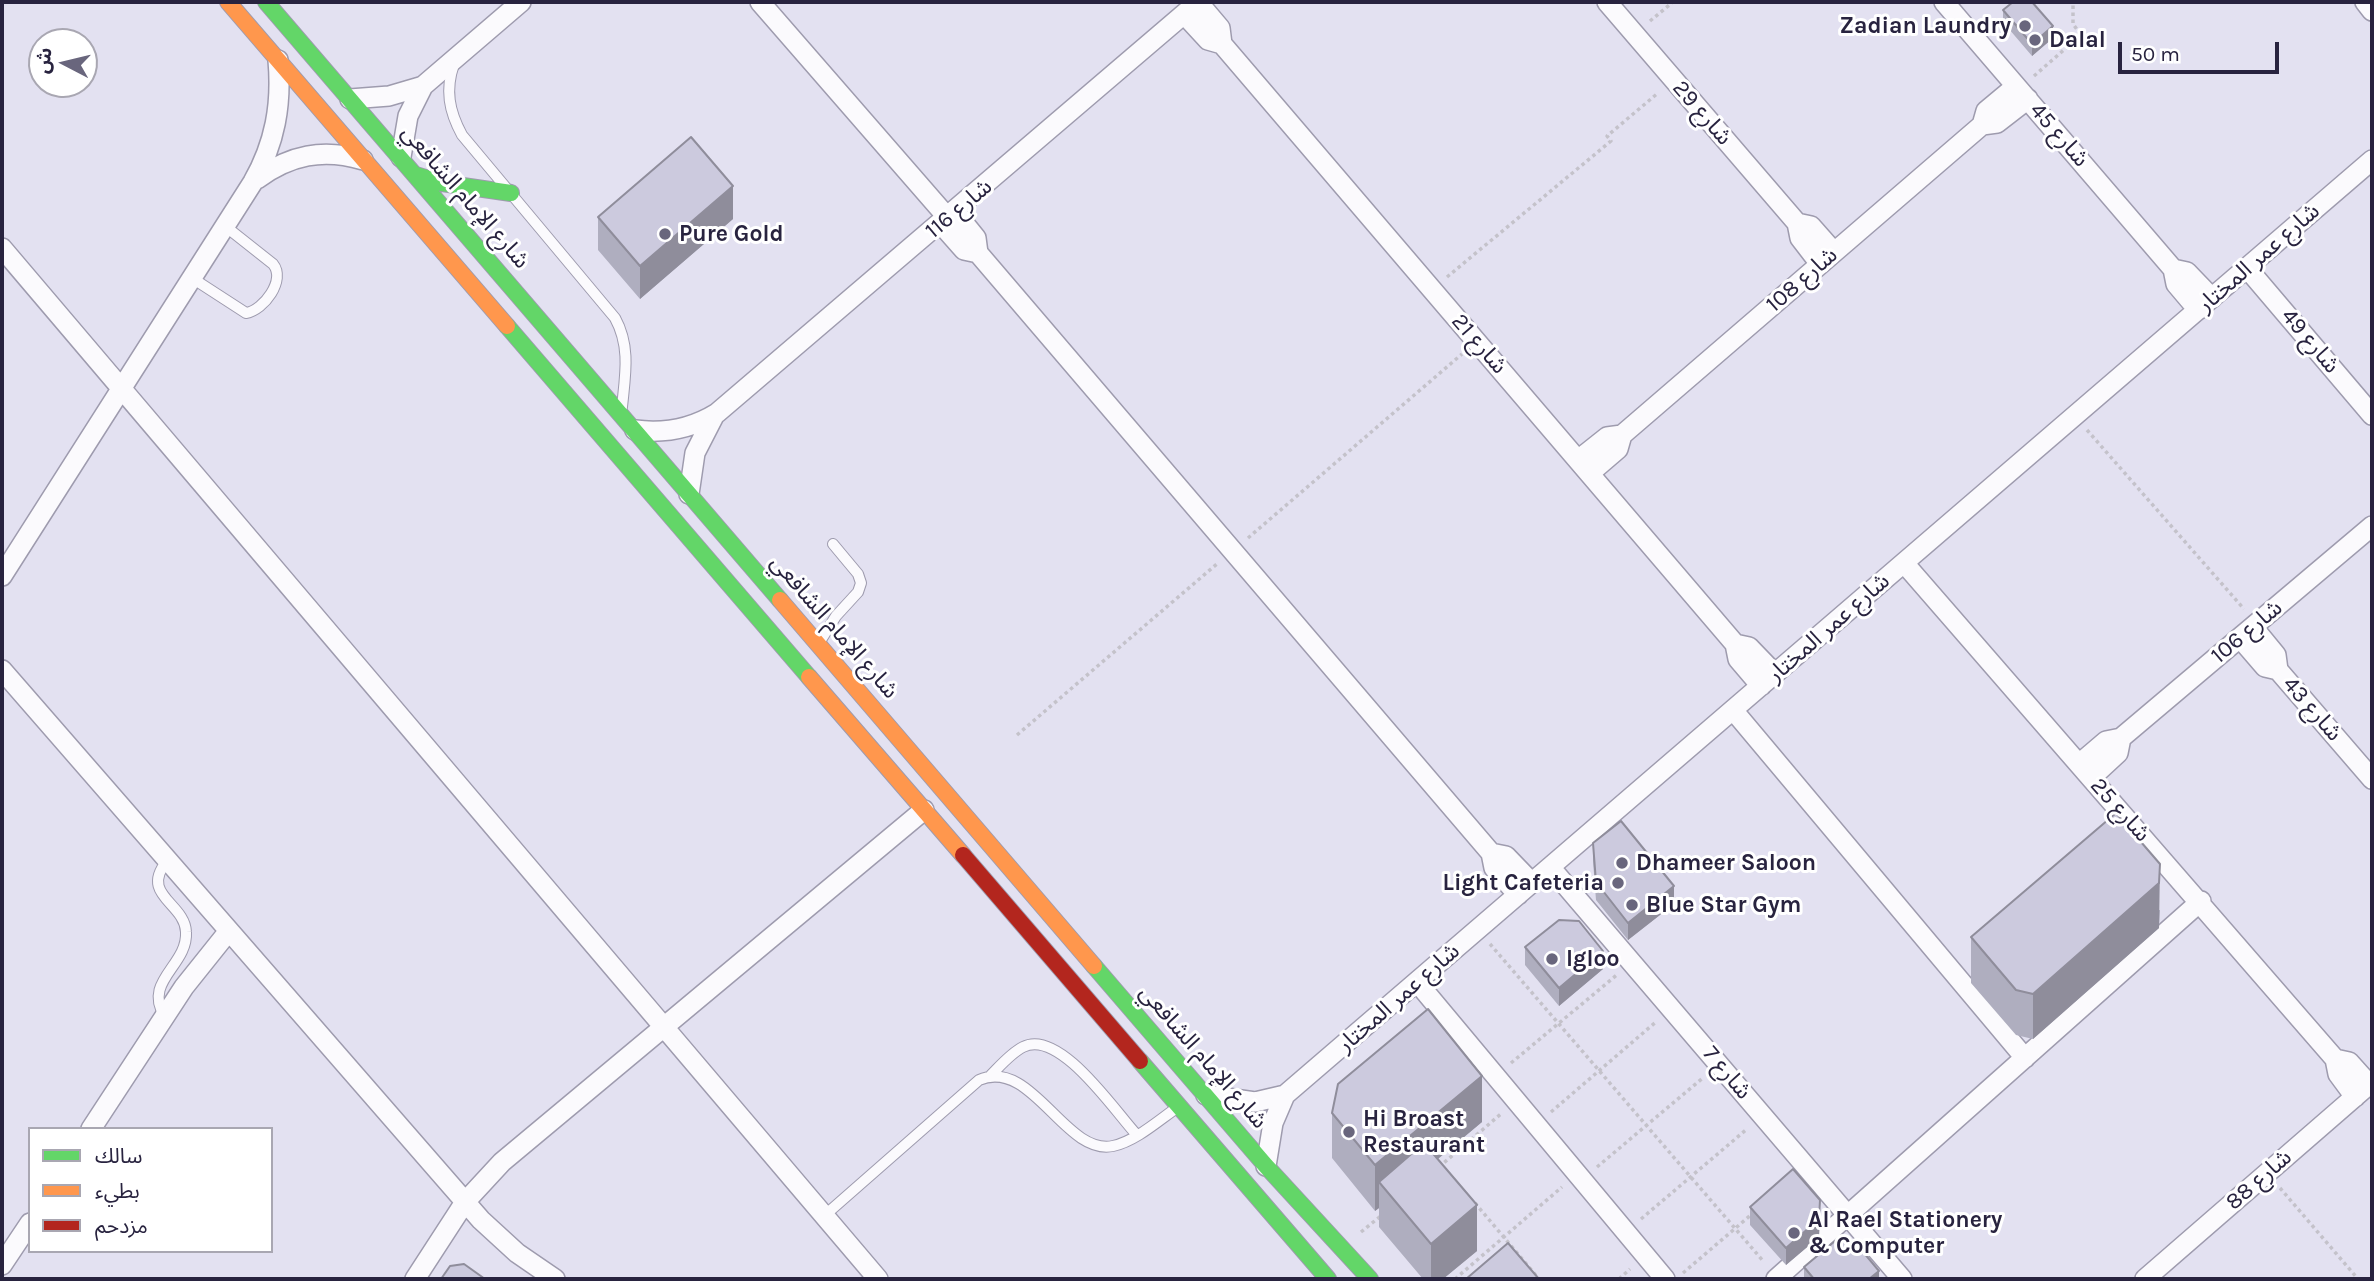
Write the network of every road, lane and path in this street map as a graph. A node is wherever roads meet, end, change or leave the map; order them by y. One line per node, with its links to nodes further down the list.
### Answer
1 (228, 2): 14 (street)
2 (266, 2): 18 (street, شارع الإمام الشافعي)
3 (521, 2): 13 (street)
4 (760, 2): 25 (street)
5 (1607, 2): 12 (street, شارع 29)
6 (1673, 2): 12 (path)
7 (1944, 2): 17 (street, شارع 45)
8 (2073, 2): 17 (path)
9 (2365, 2): 11 (street)
10 (1193, 6): 25 (street, شارع 116); 31 (street, شارع 21)
11 (2372, 10)
12 (1635, 34): 15 (street, شارع 29)
13 (456, 57): 16 (street); 24 (lane)
14 (278, 60): 21 (street); 23 (street)
15 (1674, 80): 28 (street, شارع 29); 31 (path)
16 (423, 86): 18 (street); 19 (street)
17 (2021, 91): 28 (street, شارع 108); 32 (street, شارع 45)
18 (350, 99): 19 (street, شارع الإمام الشافعي)
19 (401, 157): 22 (street, شارع الإمام الشافعي)
20 (2372, 160): 29 (street, شارع عمر المختار)
21 (368, 161): 23 (street); 52 (street)
22 (416, 175): 24 (street); 35 (street, شارع الإمام الشافعي)
23 (253, 182): 26 (street)
24 (511, 193): 35 (lane)
25 (948, 218): 34 (street, شارع 116); 55 (street)
26 (225, 226): 30 (street); 30 (lane)
27 (2, 248): 33 (street)
28 (1827, 258): 39 (street, شارع 108)
29 (2247, 268): 32 (street, شارع عمر المختار); 36 (street, شارع 49)
30 (192, 278): 33 (street)
31 (1432, 290): 39 (street, شارع 21)
32 (2205, 304): 37 (street, شارع عمر المختار)
33 (121, 389): 44 (street); 64 (street)
34 (717, 413): 38 (street, شارع 116); 40 (street, شارع 116)
35 (622, 415): 38 (street, شارع الإمام الشافعي)
36 (2372, 415)
37 (2074, 416): 43 (street, شارع عمر المختار); 45 (path)
38 (635, 430): 40 (street, شارع الإمام الشافعي)
39 (1584, 467): 48 (street, شارع 21)
40 (689, 494): 46 (street, شارع الإمام الشافعي)
41 (2372, 526): 45 (street, شارع 106)
42 (833, 544): 46 (lane)
43 (1904, 563): 48 (street, شارع عمر المختار); 50 (street, شارع 25)
44 (2, 576)
45 (2250, 629): 50 (street, شارع 106); 51 (street, شارع 43)
46 (819, 644): 71 (street, شارع الإمام الشافعي)
47 (2, 670): 53 (street)
48 (1768, 680): 49 (street, شارع عمر المختار)
49 (1733, 710): 54 (street, شارع عمر المختار); 65 (street)
50 (2085, 771): 56 (street, شارع 25)
51 (2372, 779)
52 (924, 810): 64 (street); 74 (street)
53 (167, 861): 58 (street); 62 (lane)
54 (1550, 867): 55 (street, شارع عمر المختار); 59 (street, شارع 7)
55 (1525, 889): 57 (street, شارع عمر المختار)
56 (2201, 901): 65 (street); 70 (street, شارع 25)
57 (1478, 930): 60 (street, شارع عمر المختار); 63 (path)
58 (228, 932): 62 (street); 88 (street)
59 (1632, 962): 61 (street, شارع 7); 63 (path)
60 (1417, 982): 69 (street); 72 (street, شارع عمر المختار)
61 (1672, 1009): 66 (street, شارع 7); 67 (path)
62 (165, 1017): 78 (street)
63 (1558, 1023): 67 (path); 69 (path)
64 (664, 1028): 88 (street); 92 (street)
65 (2025, 1058): 91 (street)
66 (1719, 1064): 75 (street, شارع 7); 77 (path)
67 (1599, 1071): 76 (path); 77 (path)
68 (990, 1075): 79 (lane); 79 (lane); 92 (lane)
69 (1496, 1075): 73 (street)
70 (2366, 1088): 83 (street, شارع 88)
71 (1206, 1095): 72 (street); 81 (street, شارع الإمام الشافعي)
72 (1285, 1096): 81 (street, شارع عمر المختار)
73 (1517, 1100): 76 (street); 80 (path)
74 (1179, 1107): 79 (lane); 102 (street)
75 (1763, 1115): 86 (path); 91 (street, شارع 7)
76 (1536, 1125): 85 (street)
77 (1646, 1125): 85 (path); 86 (path)
78 (92, 1127)
79 (1136, 1135)
80 (1441, 1164): 82 (path); 84 (path)
81 (1266, 1166): 97 (street, شارع الإمام الشافعي)
82 (1432, 1173)
83 (2267, 1173): 110 (street, شارع 88); 111 (path)
84 (1450, 1175)
85 (1580, 1177): 95 (street); 96 (path)
86 (1690, 1177): 94 (path); 95 (path)
87 (1468, 1196): 96 (path)
88 (465, 1202): 99 (street); 100 (street)
89 (1391, 1207): 97 (path)
90 (1756, 1211): 94 (path)
91 (1849, 1215): 108 (street); 109 (street, شارع 7)
92 (824, 1216): 101 (street)
93 (28, 1226): 98 (street)
94 (1735, 1229): 107 (path); 108 (path)
95 (1626, 1232): 106 (street)
96 (1504, 1237): 104 (path); 105 (path)
97 (1341, 1250): 103 (street, شارع الإمام الشافعي)
98 (2, 1265)
99 (415, 1279)
100 (555, 1279)
101 (878, 1279)
102 (1328, 1279)
103 (1370, 1279)
104 (1455, 1279)
105 (1539, 1279)
106 (1665, 1279)
107 (1676, 1279)
108 (1777, 1279)
109 (1902, 1279)
110 (2145, 1279)
111 (2358, 1279)

